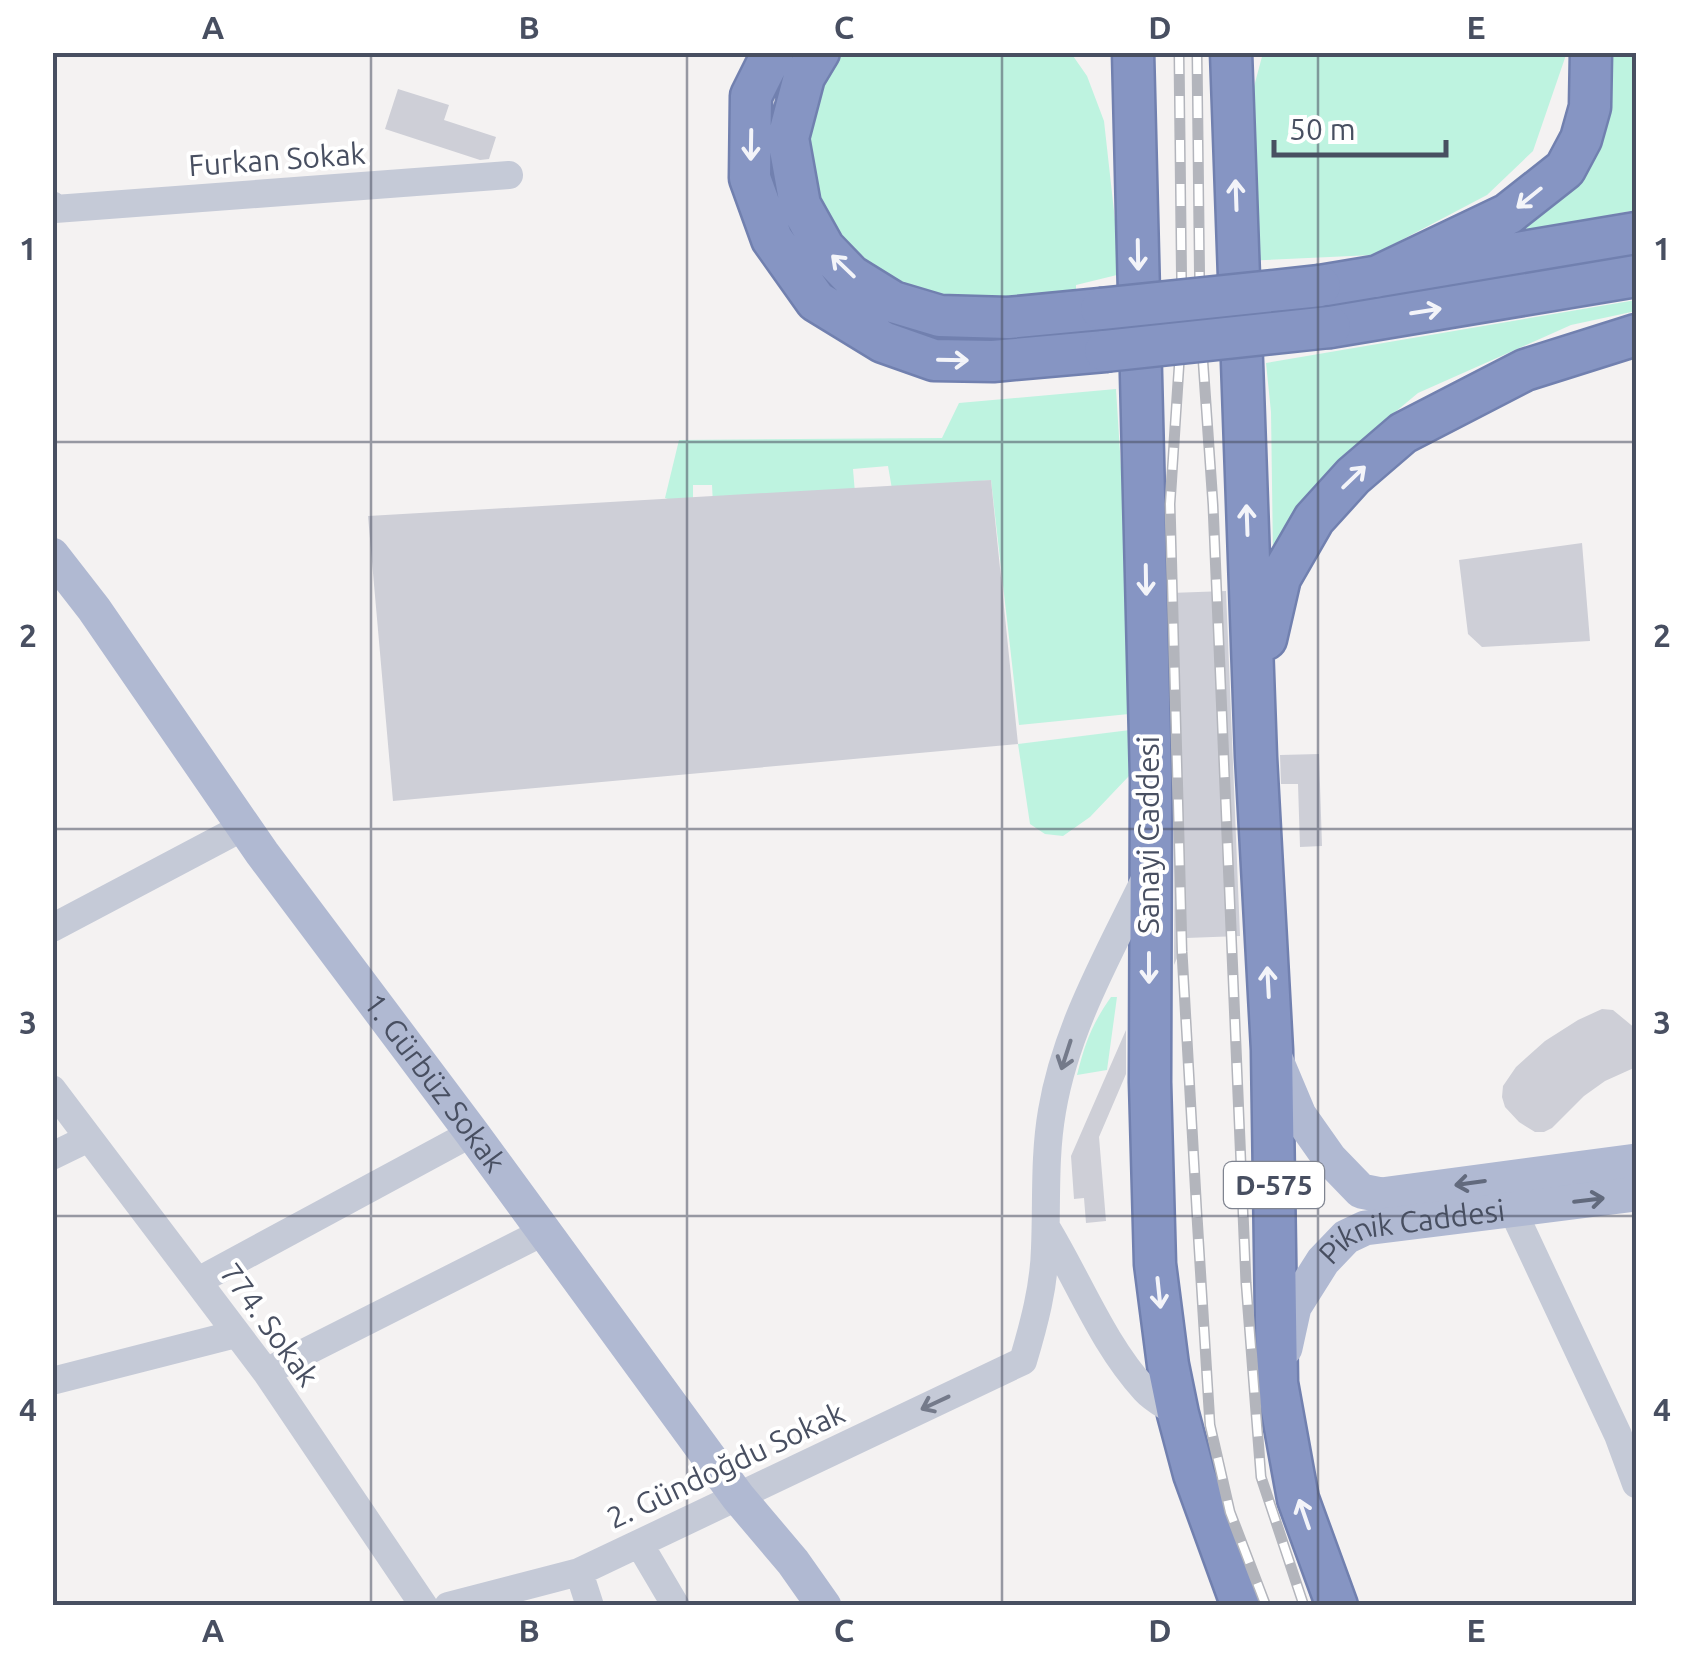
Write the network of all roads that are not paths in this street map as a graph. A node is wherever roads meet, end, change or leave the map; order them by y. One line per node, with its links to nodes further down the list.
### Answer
1 (773, 52): 14 (highway, one-way to 14, bridge)
2 (819, 52): 13 (highway, one-way to 2, bridge)
3 (1103, 52): 10 (highway)
4 (1133, 52): 10 (highway, Sanayi Caddesi)
5 (1231, 52): 8 (highway, D-575)
6 (1242, 52): 8 (highway)
7 (1590, 52): 13 (highway, one-way to 13)
8 (1232, 95): 17 (highway, D-575, one-way to 8)
9 (509, 175): 11 (street, Furkan Sokak)
10 (1136, 191): 19 (highway, Sanayi Caddesi, one-way to 19)
11 (52, 205)
12 (1636, 232): 13 (highway)
13 (1376, 276)
14 (1636, 276)
15 (1636, 335): 17 (highway, one-way to 15)
16 (52, 554): 18 (main road, 1. Gürbüz Sokak)
17 (1256, 757): 21 (highway, D-575, one-way to 17)
18 (243, 827): 20 (street); 23 (main road, 1. Gürbüz Sokak)
19 (1149, 871): 29 (street, one-way to 29); 36 (highway, Sanayi Caddesi, one-way to 36)
20 (52, 928)
21 (1272, 1050): 26 (main road, Piknik Caddesi, one-way to 21); 35 (highway, D-575)
22 (52, 1088): 24 (street, 774. Sokak)
23 (472, 1133): 30 (main road, 1. Gürbüz Sokak); 31 (street)
24 (90, 1138): 25 (street); 31 (street, 774. Sokak)
25 (52, 1156)
26 (1636, 1161)
27 (1636, 1194): 28 (main road, Piknik Caddesi, one-way to 27)
28 (1512, 1209): 35 (main road, Piknik Caddesi); 37 (street)
29 (1045, 1225): 36 (street); 39 (street, 2. Gündoğdu Sokak, one-way to 39)
30 (543, 1232): 33 (street); 39 (main road, 1. Gürbüz Sokak)
31 (198, 1281): 32 (street, 774. Sokak)
32 (236, 1334): 33 (street, 774. Sokak); 34 (street)
33 (266, 1372): 43 (street, 774. Sokak)
34 (52, 1381)
35 (1277, 1383): 49 (highway, D-575, one-way to 35)
36 (1178, 1414): 48 (highway, Sanayi Caddesi)
37 (1627, 1434): 38 (street)
38 (1636, 1484)
39 (738, 1497): 40 (street, 2. Gündoğdu Sokak); 47 (main road, 1. Gürbüz Sokak)
40 (640, 1545): 41 (street, 2. Gündoğdu Sokak); 46 (street)
41 (579, 1572): 42 (street, 2. Gündoğdu Sokak); 45 (street)
42 (524, 1596): 44 (street, 2. Gündoğdu Sokak)
43 (424, 1606)
44 (448, 1606)
45 (590, 1606)
46 (676, 1606)
47 (824, 1606)
48 (1242, 1606)
49 (1337, 1606)

